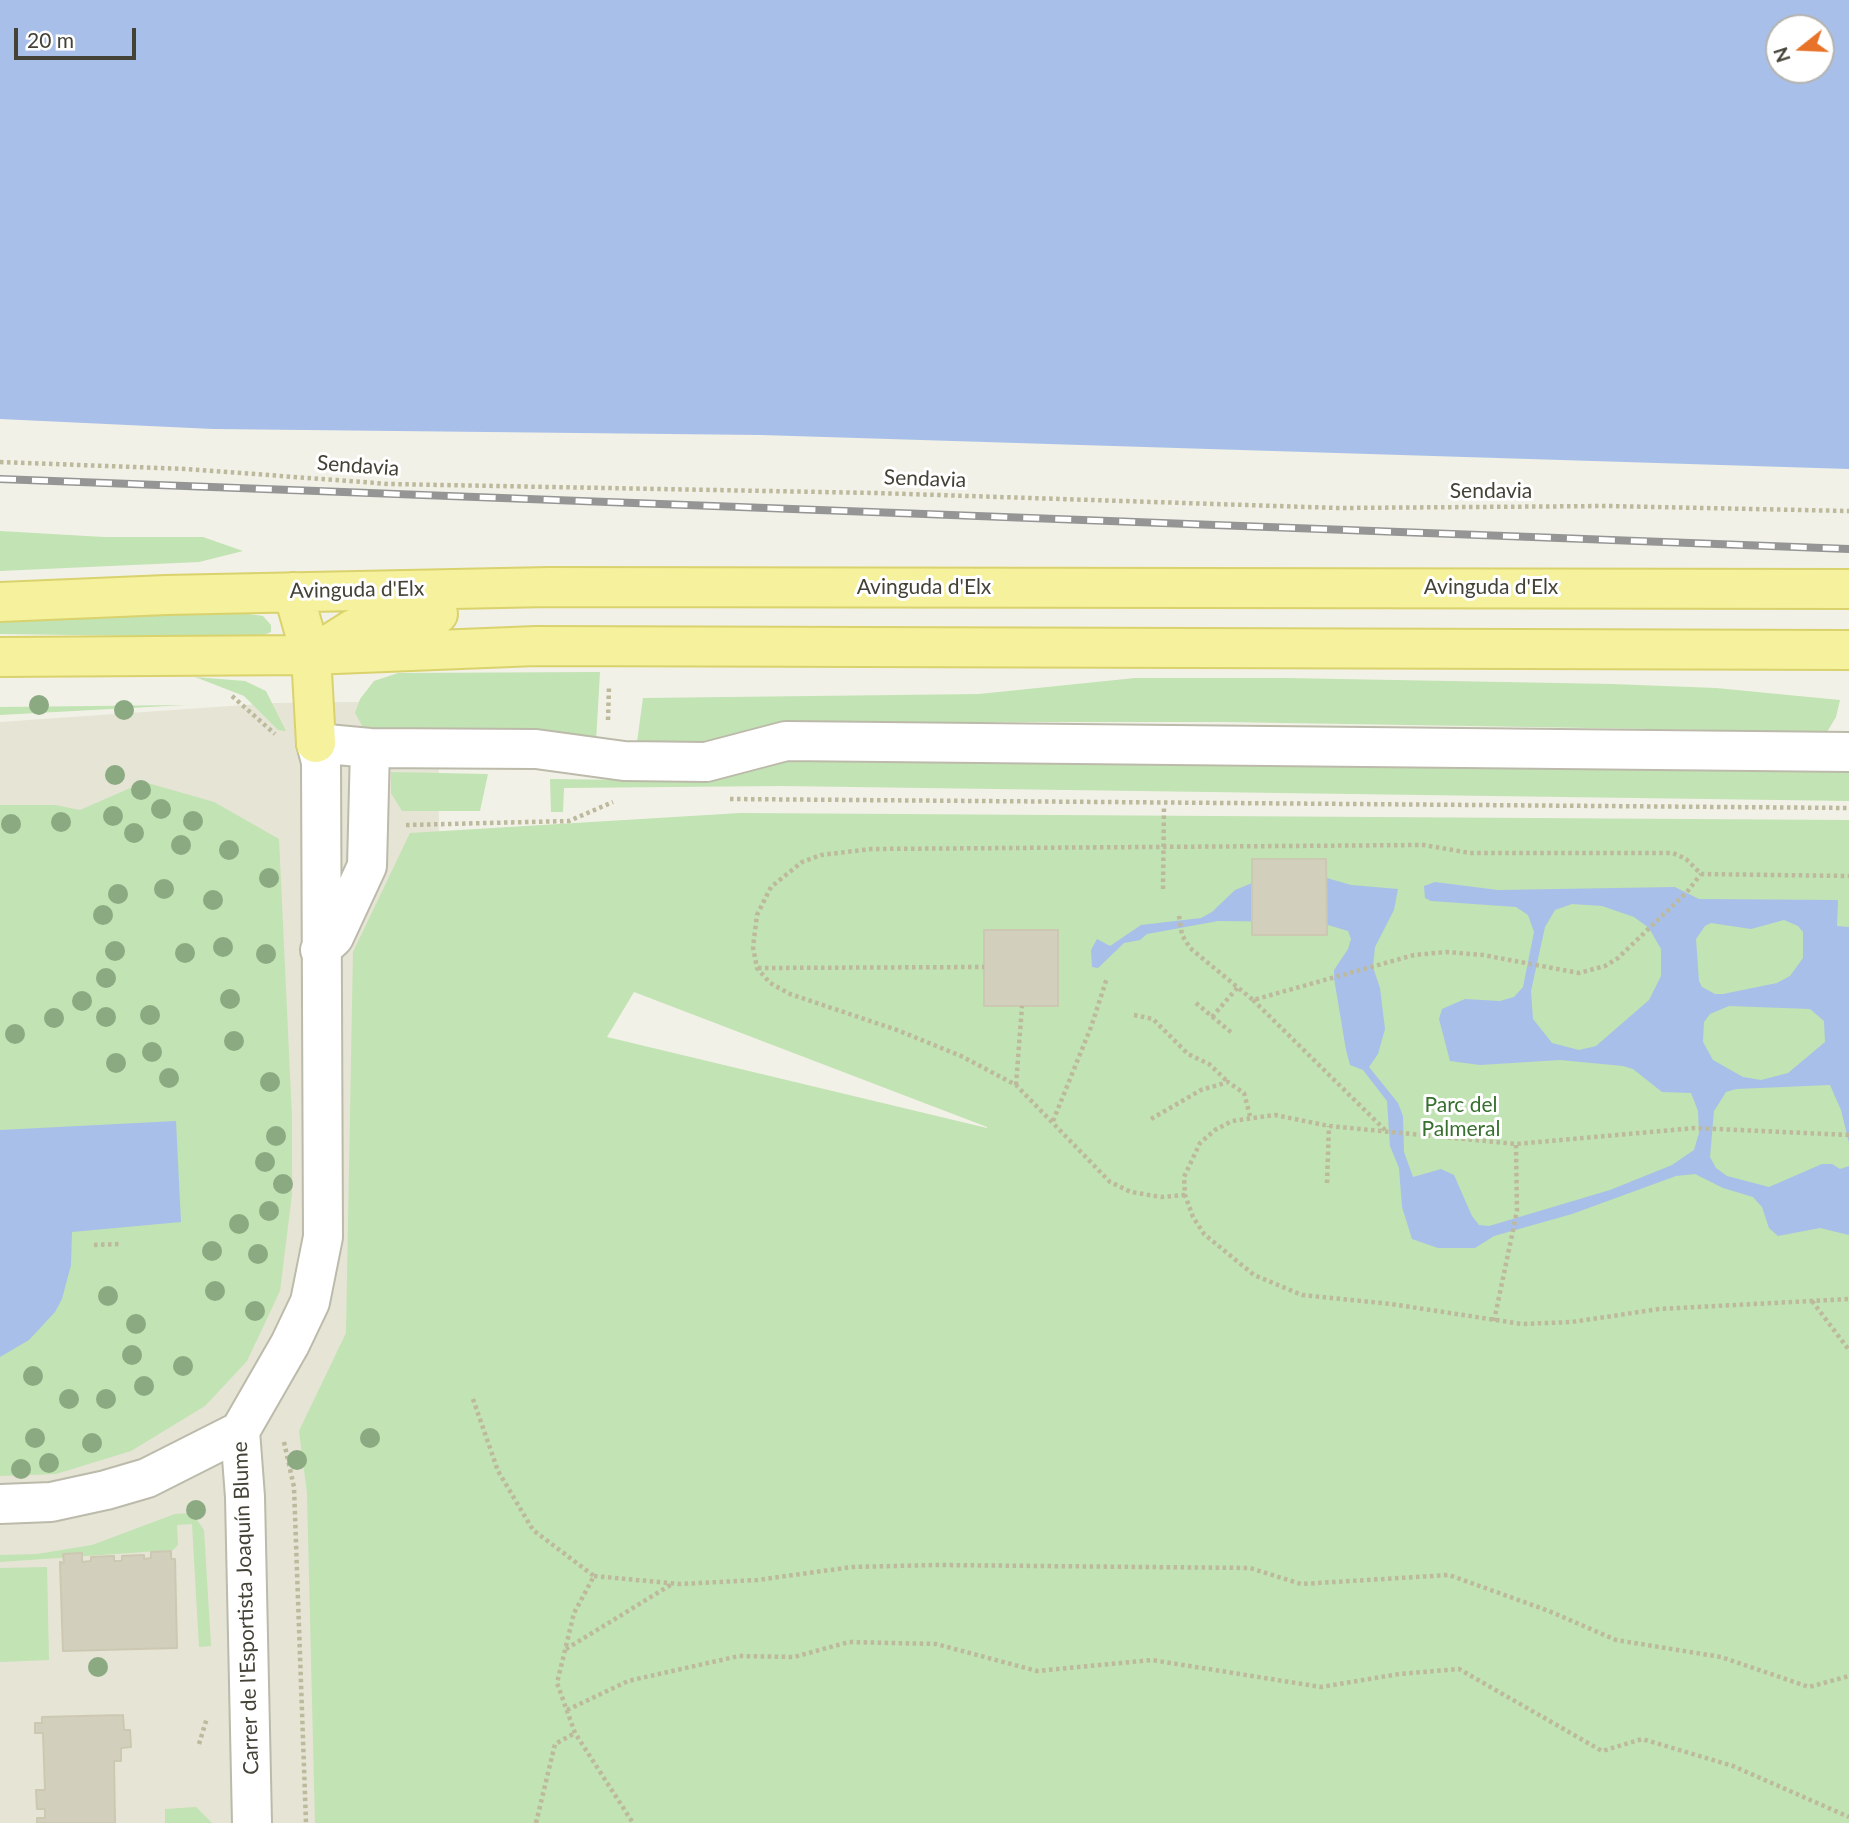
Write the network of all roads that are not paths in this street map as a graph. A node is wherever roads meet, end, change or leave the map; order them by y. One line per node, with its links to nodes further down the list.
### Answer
1 (1128, 587): 2 (main road, Avinguda d'Elx); 3 (main road, Avinguda d'Elx); 6 (main road)
2 (1849, 589)
3 (293, 592): 4 (main road, Avinguda d'Elx); 6 (main road)
4 (0, 602)
5 (1849, 650): 6 (main road)
6 (311, 655): 7 (main road); 9 (main road)
7 (240, 656): 8 (main road); 9 (main road)
8 (0, 657)
9 (316, 743): 11 (street); 12 (street, Carrer de l'Esportista Joaquín Blume)
10 (1843, 745): 11 (street)
11 (370, 748): 12 (street)
12 (320, 950): 13 (street, Carrer de l'Esportista Joaquín Blume)
13 (240, 1430): 14 (street); 15 (street, Carrer de l'Esportista Joaquín Blume)
14 (0, 1504)
15 (252, 1823)

